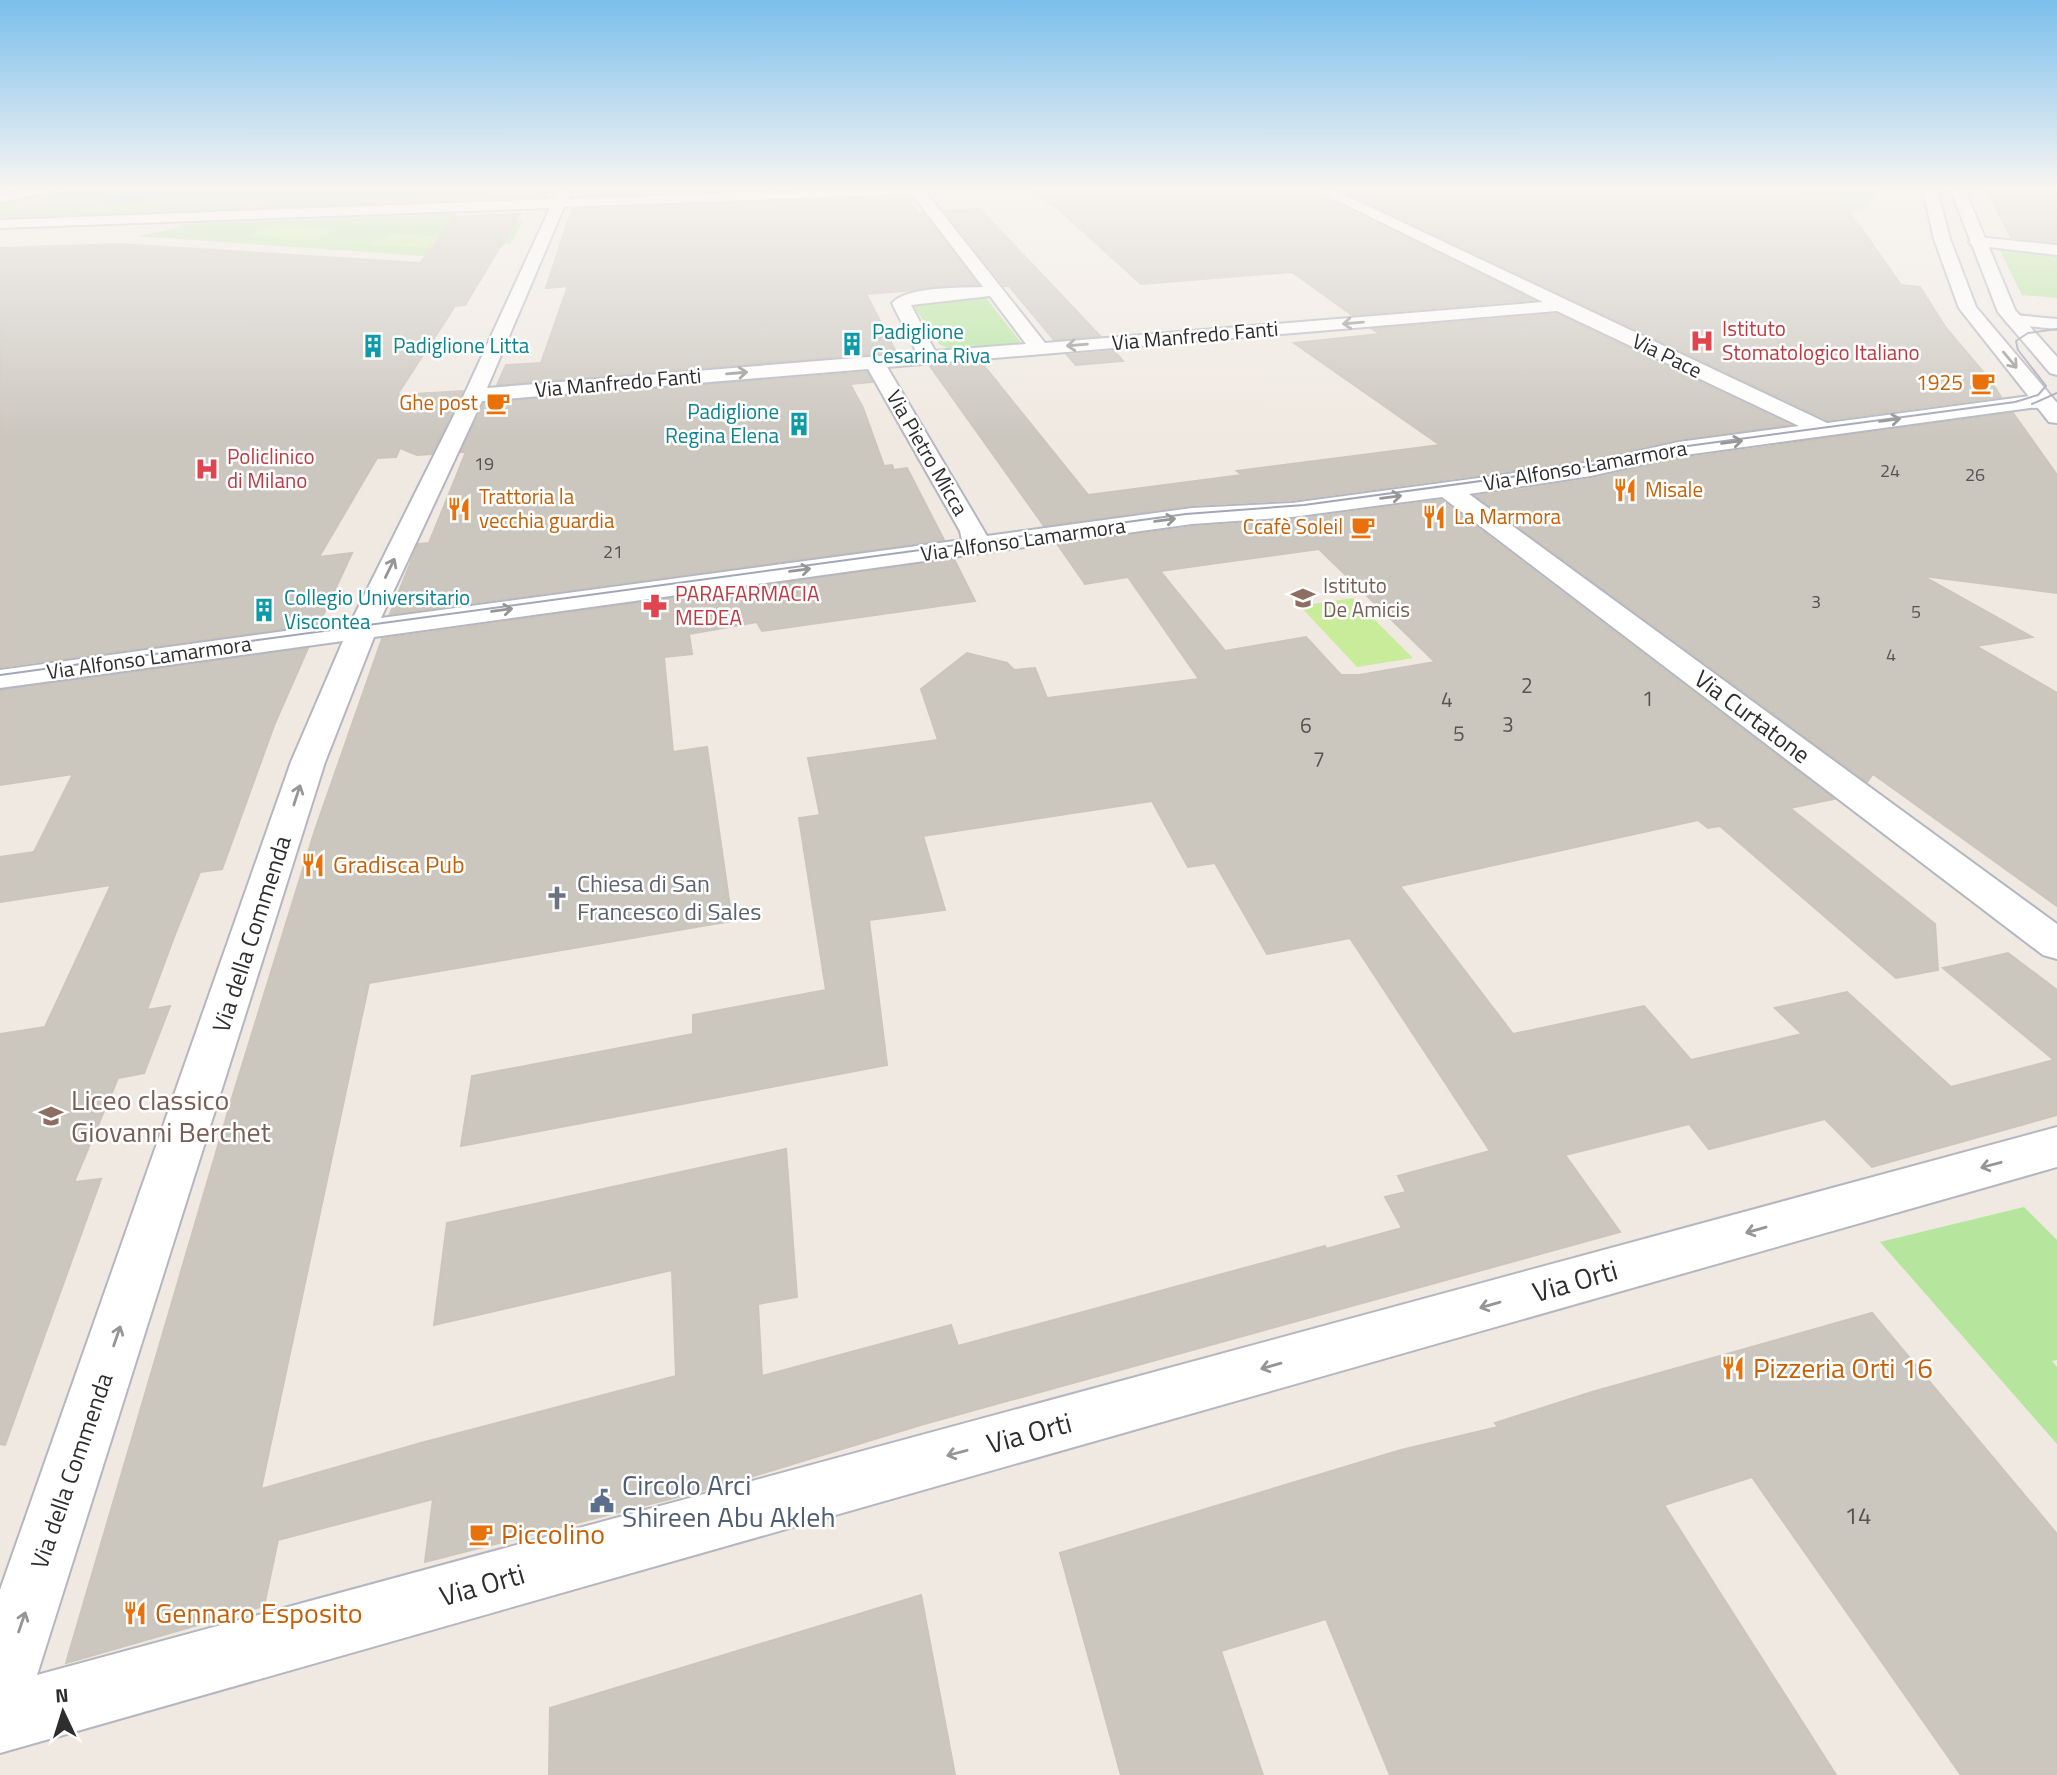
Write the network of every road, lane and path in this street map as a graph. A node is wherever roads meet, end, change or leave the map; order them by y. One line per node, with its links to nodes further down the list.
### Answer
1 (528, 273): 16 (street, Via della Commenda)
2 (980, 273): 6 (street)
3 (1496, 273): 7 (street, Via Pace)
4 (1953, 273): 8 (street)
5 (1992, 273): 10 (street)
6 (994, 291): 12 (street); 13 (street)
7 (1560, 306): 12 (street, Via Manfredo Fanti, one-way to 12); 18 (street, Via Pace)
8 (1979, 323): 10 (street); 17 (street, one-way to 17)
9 (2057, 324): 10 (street)
10 (2019, 326): 11 (street); 15 (street)
11 (2057, 334)
12 (1039, 348): 13 (street, Via Manfredo Fanti)
13 (929, 358): 14 (street, Via Manfredo Fanti)
14 (874, 362): 16 (street, Via Manfredo Fanti, one-way to 14); 20 (street, Via Pietro Micca)
15 (2057, 369)
16 (474, 395): 21 (street, Via della Commenda, one-way to 16)
17 (2053, 408): 18 (street, Via Alfonso Lamarmora, one-way to 17)
18 (1823, 429): 19 (street, Via Alfonso Lamarmora, one-way to 18)
19 (1447, 489): 20 (street, Via Alfonso Lamarmora, one-way to 19); 23 (street, Via Curtatone)
20 (976, 547): 21 (street, Via Alfonso Lamarmora, one-way to 20)
21 (361, 629): 22 (street, Via Alfonso Lamarmora); 25 (street, Via della Commenda, one-way to 21)
22 (0, 679)
23 (2057, 946)
24 (2057, 1147): 26 (street, Via Orti, one-way to 26)
25 (0, 1686)
26 (0, 1719)

